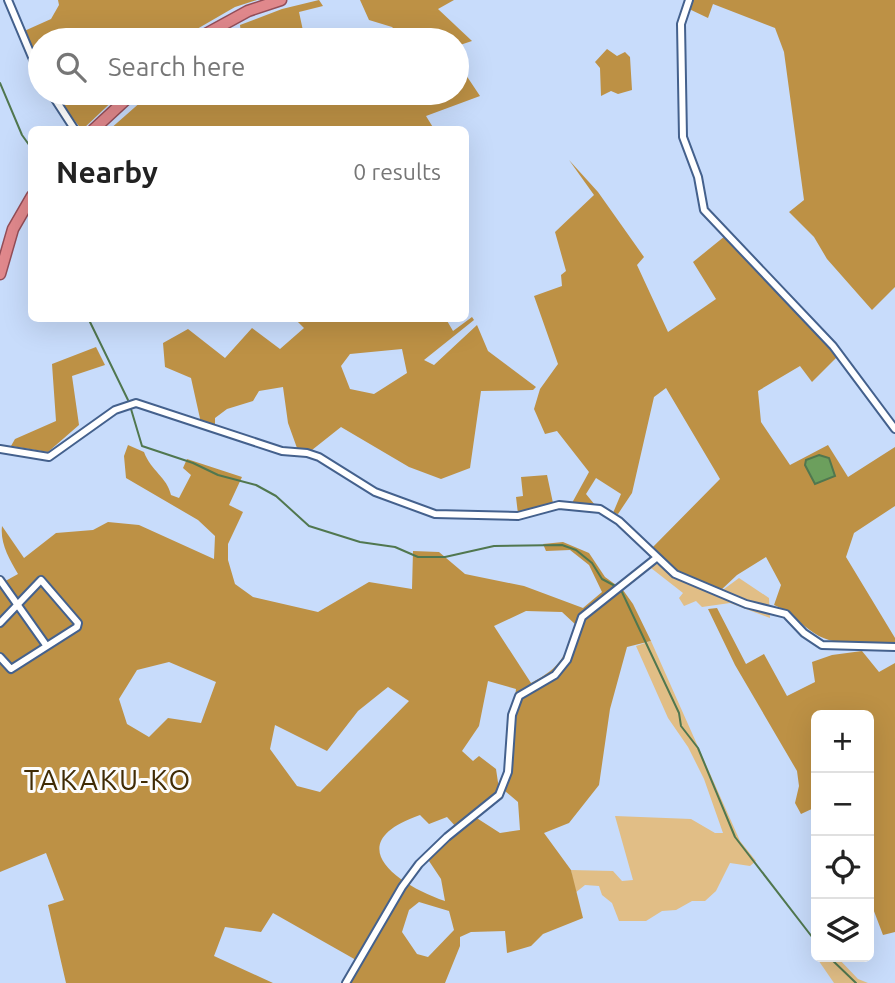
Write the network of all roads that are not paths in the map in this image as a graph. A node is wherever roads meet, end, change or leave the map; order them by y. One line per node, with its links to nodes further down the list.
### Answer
1 (8, 0): 5 (street)
2 (281, 0): 4 (highway)
3 (689, 0): 12 (street)
4 (217, 28)
5 (28, 48)
6 (59, 105): 8 (street)
7 (120, 105): 9 (highway)
8 (72, 126)
9 (97, 126)
10 (28, 203): 11 (highway)
11 (0, 274)
12 (895, 429)
13 (0, 449): 14 (street)
14 (655, 559): 21 (street); 23 (street)
15 (36, 573): 17 (street)
16 (0, 580): 18 (street)
17 (41, 580): 18 (street); 20 (street)
18 (17, 605): 19 (street); 20 (street)
19 (0, 623)
20 (46, 645): 22 (street)
21 (895, 647)
22 (0, 657)
23 (346, 983)

